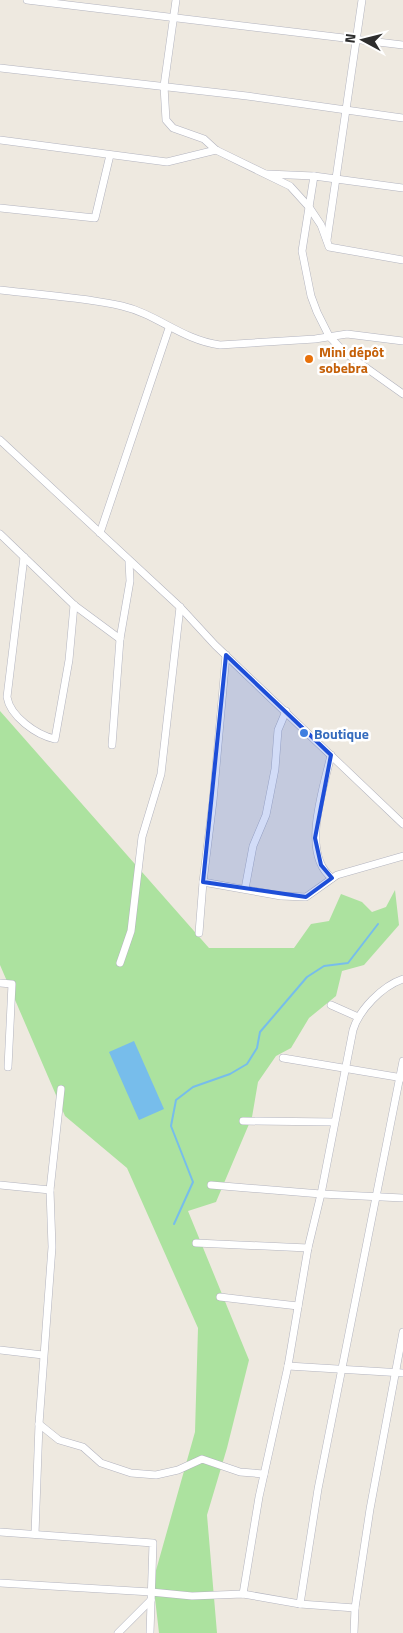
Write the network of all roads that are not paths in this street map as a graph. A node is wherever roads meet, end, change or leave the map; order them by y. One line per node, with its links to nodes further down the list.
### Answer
1 (26, 0): 4 (street)
2 (176, 0): 4 (street)
3 (362, 0): 5 (street)
4 (174, 17): 5 (street); 8 (street)
5 (356, 40): 6 (street); 9 (street)
6 (403, 45)
7 (0, 68): 8 (street)
8 (164, 86): 9 (street); 12 (street)
9 (345, 111): 10 (street); 16 (street)
10 (403, 118)
11 (0, 140): 13 (street)
12 (216, 150): 13 (street); 14 (street)
13 (110, 155): 19 (street)
14 (266, 174): 15 (street); 18 (street)
15 (314, 176): 16 (street); 18 (street)
16 (336, 179): 17 (street); 20 (street)
17 (403, 188)
18 (309, 207): 20 (street); 24 (street)
19 (0, 208)
20 (327, 244): 21 (street)
21 (403, 260)
22 (0, 290): 23 (street)
23 (169, 328): 24 (street); 28 (street)
24 (329, 336): 25 (street); 26 (street)
25 (403, 341)
26 (403, 394)
27 (0, 440): 28 (street)
28 (100, 533): 31 (street)
29 (0, 534): 30 (street)
30 (24, 557): 32 (street); 32 (street)
31 (129, 562): 33 (street); 34 (street)
32 (74, 605): 34 (street)
33 (180, 607): 35 (street); 45 (street)
34 (120, 639): 37 (street)
35 (226, 655): 36 (street); 42 (street)
36 (286, 711): 38 (street); 43 (street)
37 (112, 745)
38 (331, 755): 39 (street); 41 (street)
39 (403, 824)
40 (403, 856): 41 (street)
41 (332, 878): 43 (street)
42 (203, 882): 43 (street); 44 (street)
43 (245, 889)
44 (199, 933)
45 (120, 963)
46 (403, 979): 49 (street)
47 (0, 983): 52 (street)
48 (332, 1005): 49 (street)
49 (358, 1017): 53 (street)
50 (283, 1058): 53 (street)
51 (403, 1061): 54 (street)
52 (8, 1067)
53 (345, 1068): 54 (street); 57 (street)
54 (401, 1077): 62 (street)
55 (61, 1089): 60 (street)
56 (243, 1121): 57 (street)
57 (334, 1122): 61 (street)
58 (211, 1184): 61 (street)
59 (0, 1185): 60 (street)
60 (50, 1190): 70 (street)
61 (321, 1194): 62 (street); 65 (street)
62 (376, 1197): 63 (street); 72 (street)
63 (403, 1198)
64 (196, 1243): 65 (street)
65 (308, 1248): 67 (street)
66 (220, 1297): 67 (street)
67 (298, 1306): 71 (street)
68 (403, 1332): 73 (street)
69 (0, 1350): 70 (street)
70 (43, 1355): 75 (street)
71 (288, 1366): 72 (street); 76 (street)
72 (342, 1368): 73 (street); 83 (street)
73 (395, 1373): 74 (street); 84 (street)
74 (403, 1373)
75 (39, 1424): 76 (street); 78 (street)
76 (264, 1474): 81 (street)
77 (0, 1532): 78 (street)
78 (35, 1534): 80 (street)
79 (0, 1583): 80 (street)
80 (151, 1592): 81 (street); 82 (street)
81 (243, 1594): 83 (street)
82 (151, 1600): 85 (street); 86 (street)
83 (300, 1604): 84 (street)
84 (355, 1608): 87 (street)
85 (118, 1633)
86 (150, 1633)
87 (354, 1633)

